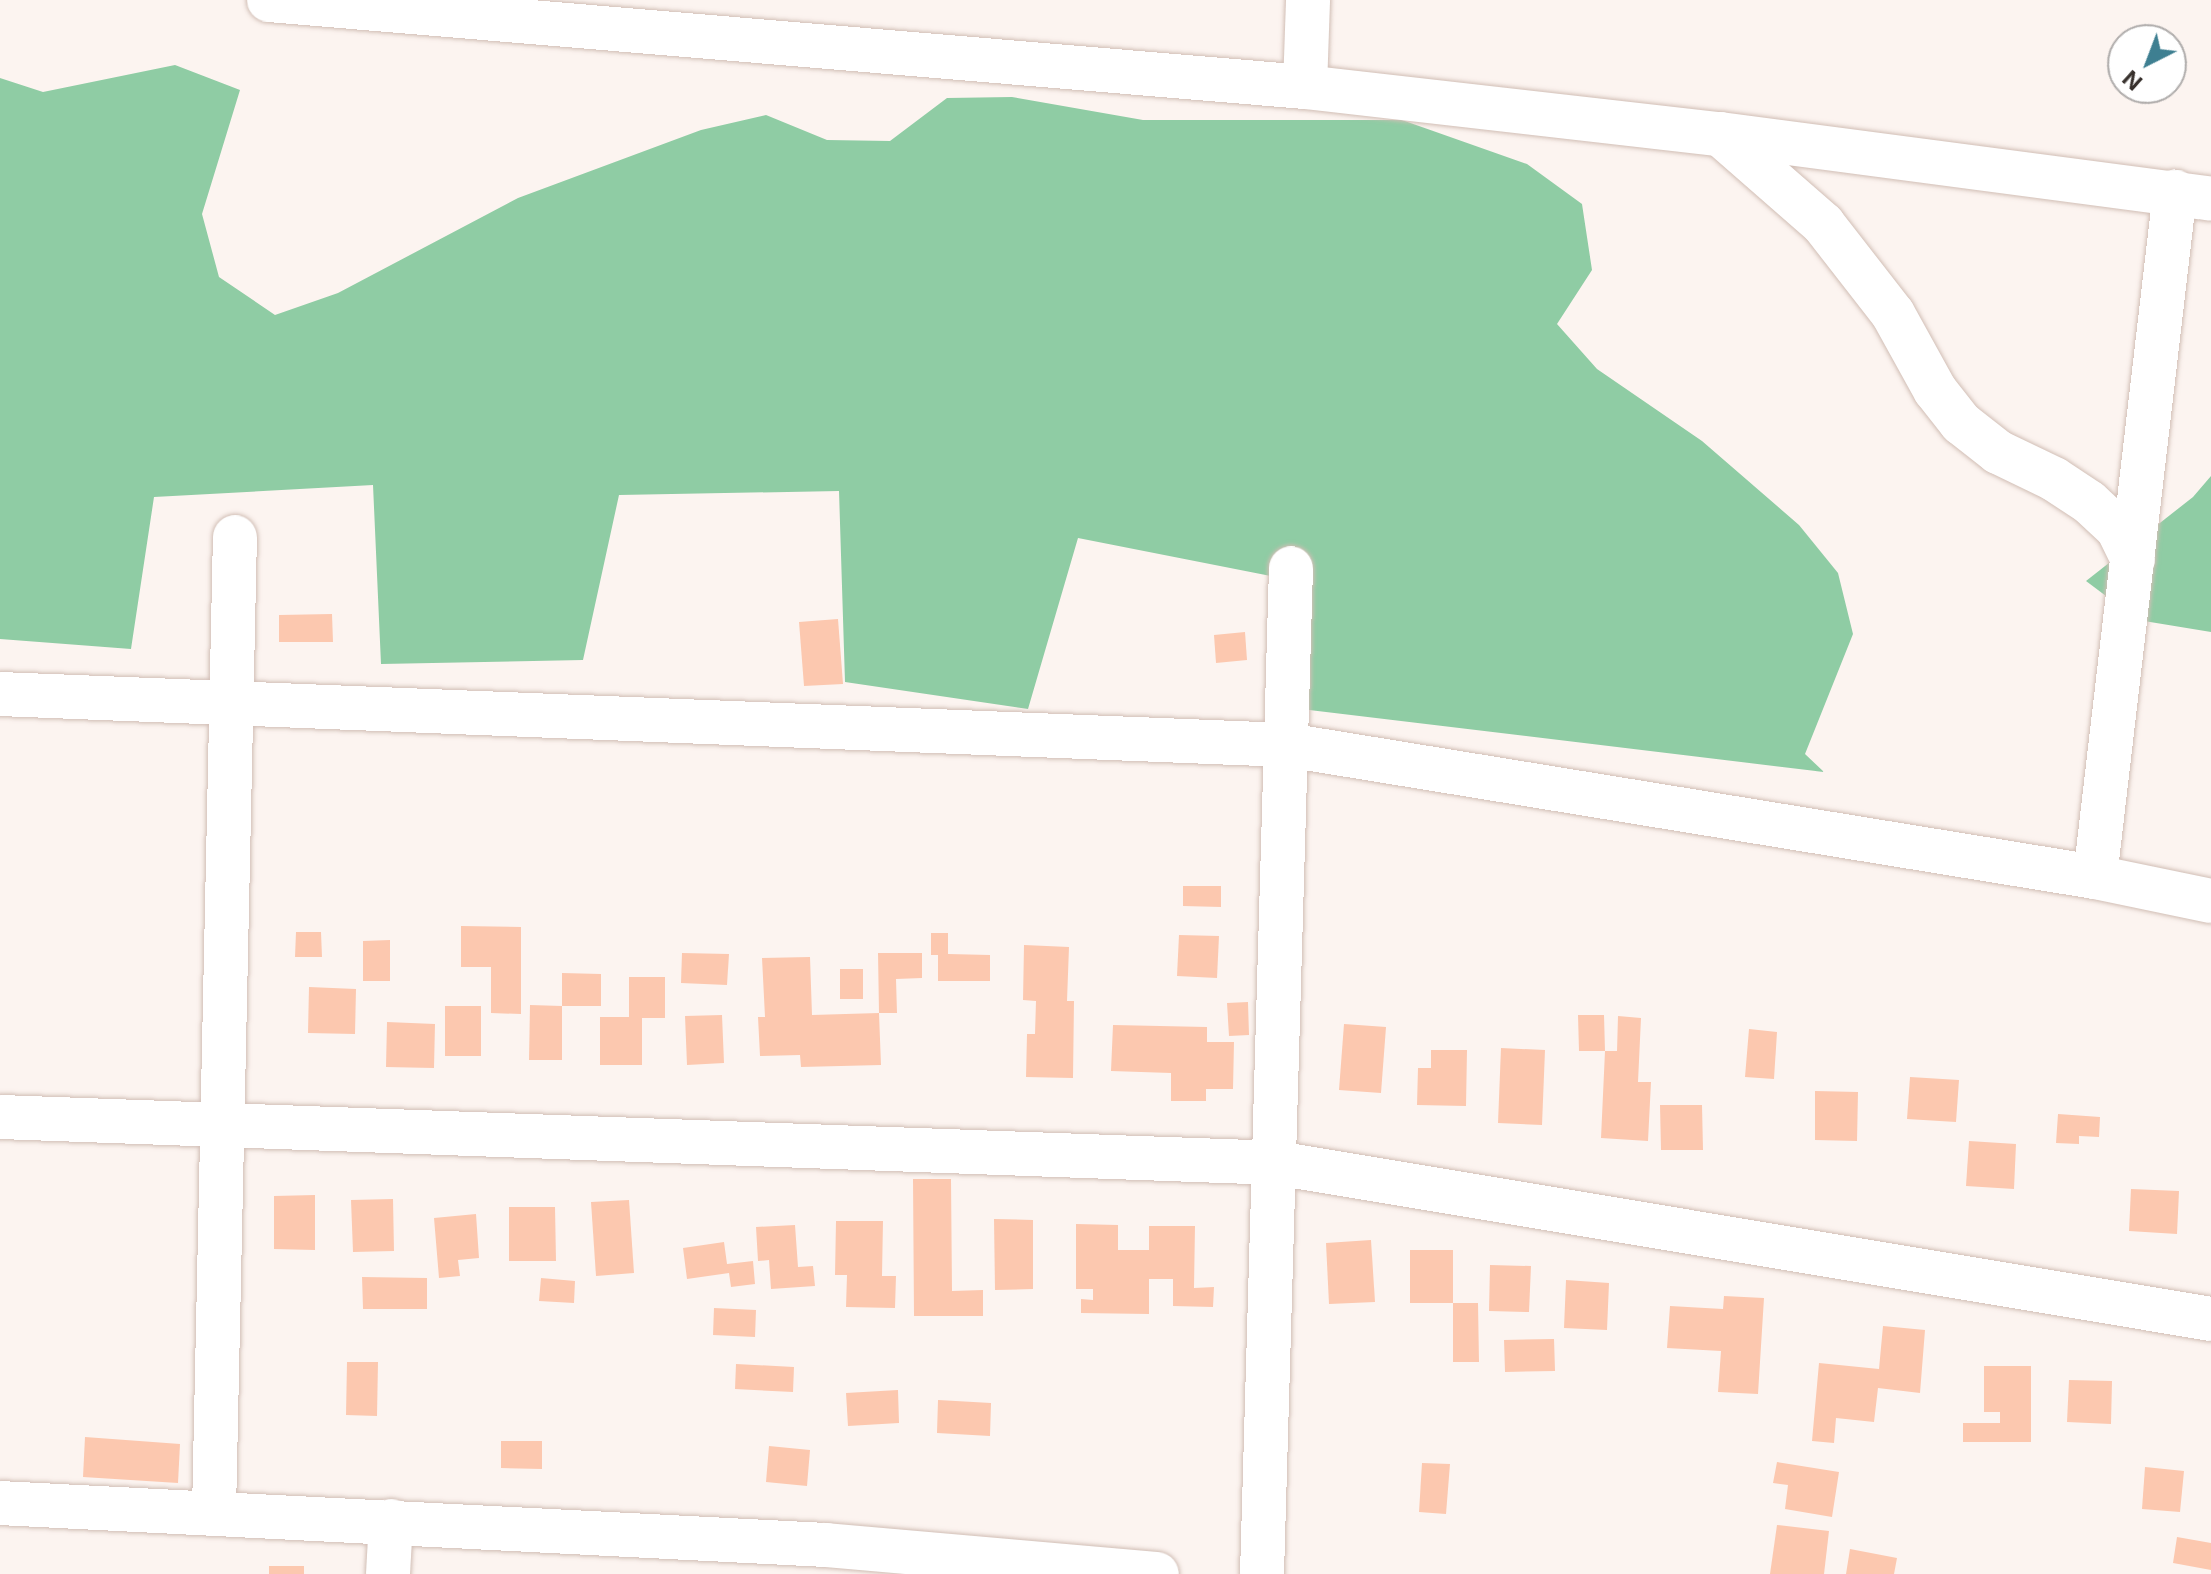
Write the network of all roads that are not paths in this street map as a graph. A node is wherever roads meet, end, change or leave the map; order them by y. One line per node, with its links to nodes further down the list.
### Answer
1 (269, 0): 3 (street)
2 (1308, 0): 3 (street)
3 (1305, 87): 4 (street)
4 (1720, 134): 5 (street); 7 (street)
5 (2193, 195): 7 (street)
6 (235, 537): 10 (street)
7 (2133, 560): 12 (street)
8 (1291, 568): 11 (street)
9 (0, 694): 10 (street)
10 (231, 705): 11 (street); 15 (street)
11 (1287, 745): 12 (street); 16 (street)
12 (2095, 877): 13 (street)
13 (2211, 901)
14 (0, 1117): 15 (street)
15 (222, 1123): 16 (street); 19 (street)
16 (1276, 1163): 17 (street); 23 (street)
17 (2211, 1319)
18 (0, 1503): 19 (street)
19 (214, 1512): 20 (street)
20 (391, 1521): 21 (street); 22 (street)
21 (388, 1574)
22 (1157, 1574)
23 (1262, 1574)

